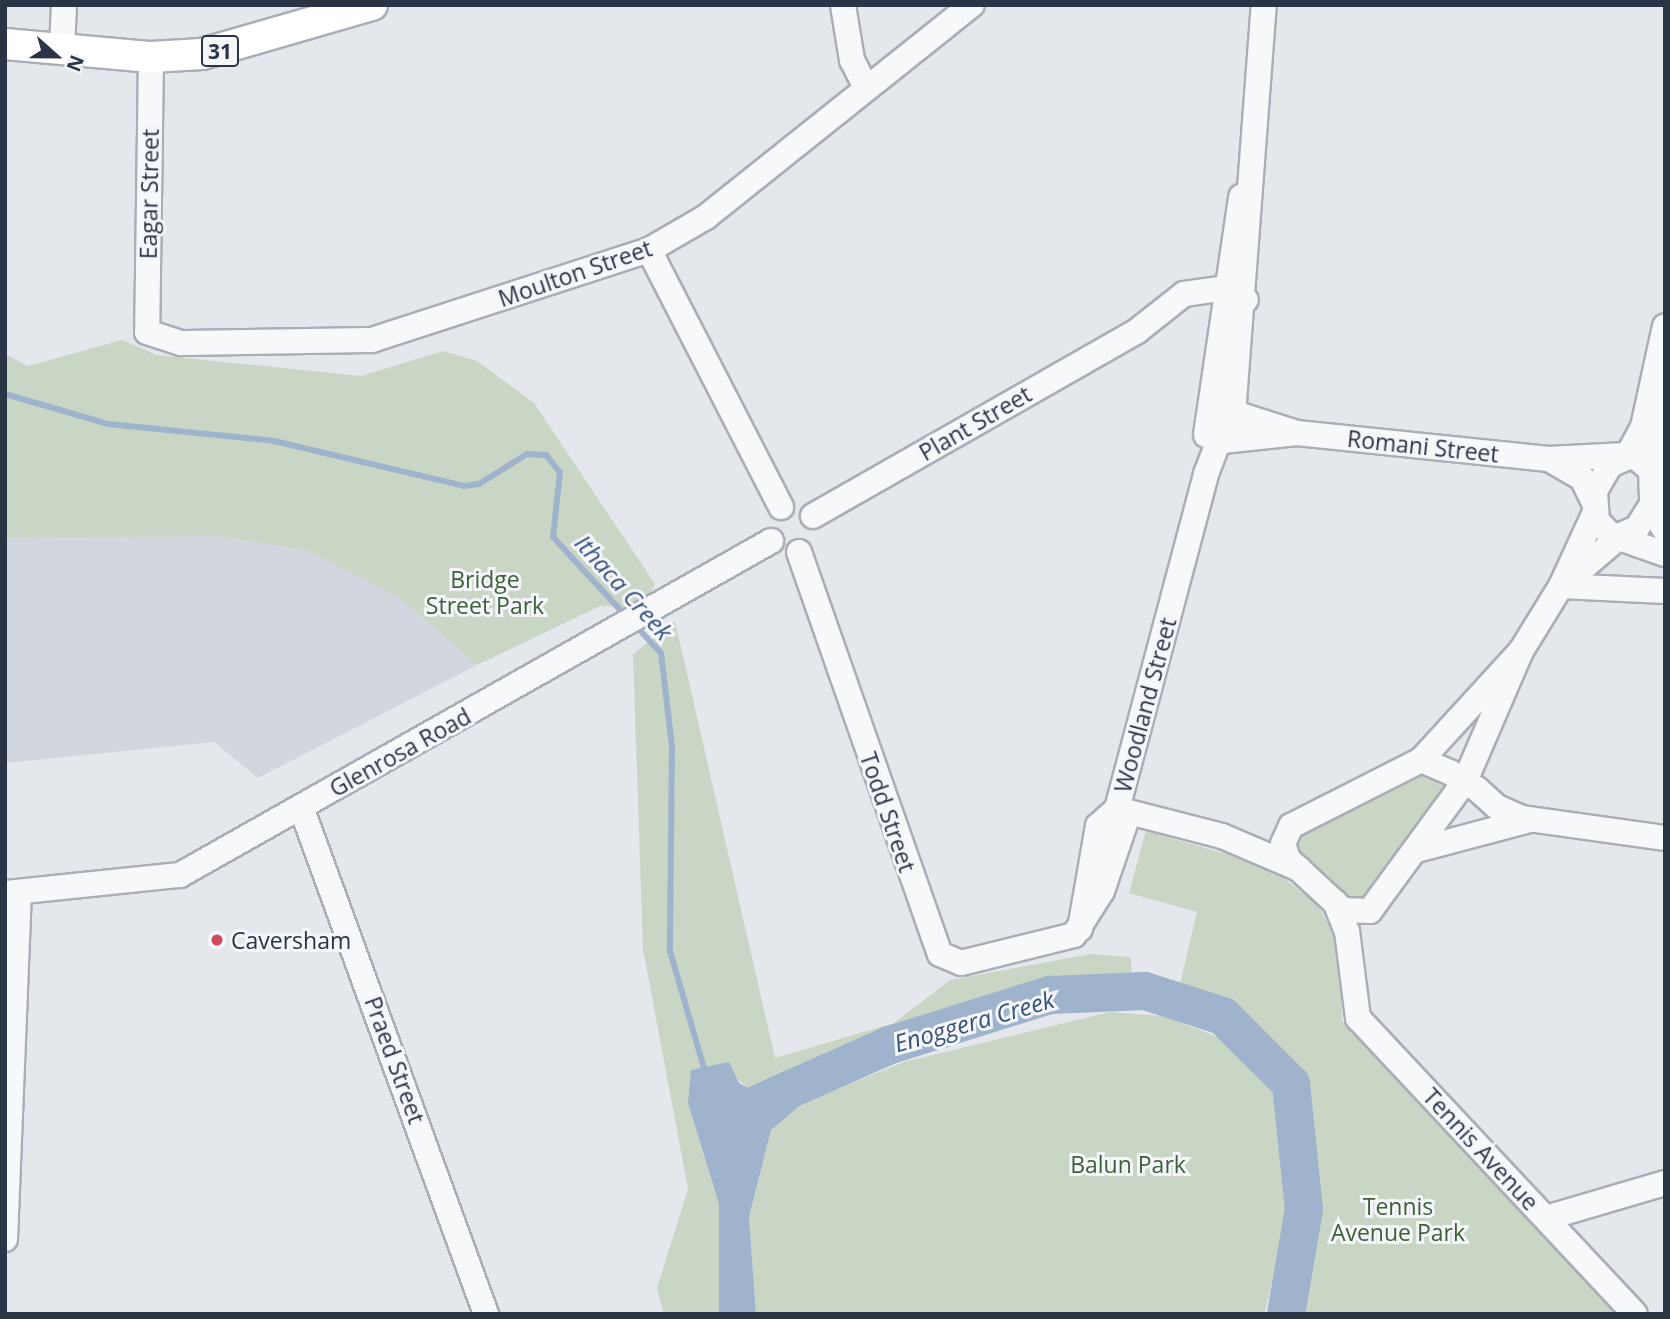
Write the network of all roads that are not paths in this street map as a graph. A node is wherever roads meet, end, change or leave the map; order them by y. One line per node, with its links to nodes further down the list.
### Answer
1 (64, 5): 7 (street)
2 (372, 5): 8 (main road, 31)
3 (843, 5): 9 (street)
4 (972, 5): 9 (street, Moulton Street)
5 (1264, 5): 11 (street, Woodland Street)
6 (5, 44): 7 (main road, 31)
7 (62, 49): 8 (main road, 31)
8 (151, 57): 13 (street, Eagar Street)
9 (865, 86): 10 (street, Moulton Street)
10 (649, 250): 13 (street, Moulton Street); 21 (street)
11 (1232, 299): 15 (street, Woodland Street); 16 (street, Woodland Street); 23 (street, Plant Street)
12 (1665, 326): 14 (street)
13 (147, 332)
14 (1659, 370): 18 (street); 20 (street)
15 (1231, 412): 16 (street, Woodland Street); 17 (street, Romani Street)
16 (1215, 431): 17 (street, Romani Street); 35 (street, Woodland Street)
17 (1297, 433): 19 (street, Romani Street)
18 (1627, 455): 19 (street, Romani Street); 20 (street); 22 (street)
19 (1549, 459): 22 (street, Romani Street)
20 (1652, 498): 24 (street); 25 (street)
21 (781, 507): 23 (street); 26 (street)
22 (1594, 507): 25 (street); 29 (street)
23 (813, 516): 27 (street)
24 (1665, 530)
25 (1619, 538): 28 (street); 29 (street)
26 (771, 541): 27 (street); 34 (street, Glenrosa Road)
27 (799, 552): 45 (street, Todd Street)
28 (1665, 554)
29 (1561, 586): 30 (street); 31 (street)
30 (1665, 591)
31 (1521, 651): 32 (street); 33 (street, Tennis Avenue)
32 (1421, 760): 33 (street); 37 (street)
33 (1465, 781): 36 (street); 40 (street, Tennis Avenue)
34 (301, 807): 42 (street, Glenrosa Road); 50 (street, Praed Street)
35 (1123, 811): 38 (street); 45 (street, Woodland Street)
36 (1531, 820): 39 (street); 40 (street)
37 (1294, 824): 38 (street); 41 (street)
38 (1222, 836): 41 (street)
39 (1665, 838)
40 (1417, 850): 44 (street, Tennis Avenue)
41 (1301, 870): 43 (street)
42 (12, 893): 49 (street)
43 (1335, 902): 44 (street); 46 (street, Tennis Avenue)
44 (1376, 904): 46 (street, Tennis Avenue)
45 (1057, 942)
46 (1354, 973): 48 (street, Tennis Avenue)
47 (1665, 1183): 48 (street)
48 (1546, 1218): 51 (street, Tennis Avenue)
49 (5, 1239)
50 (486, 1314)
51 (1635, 1314)

